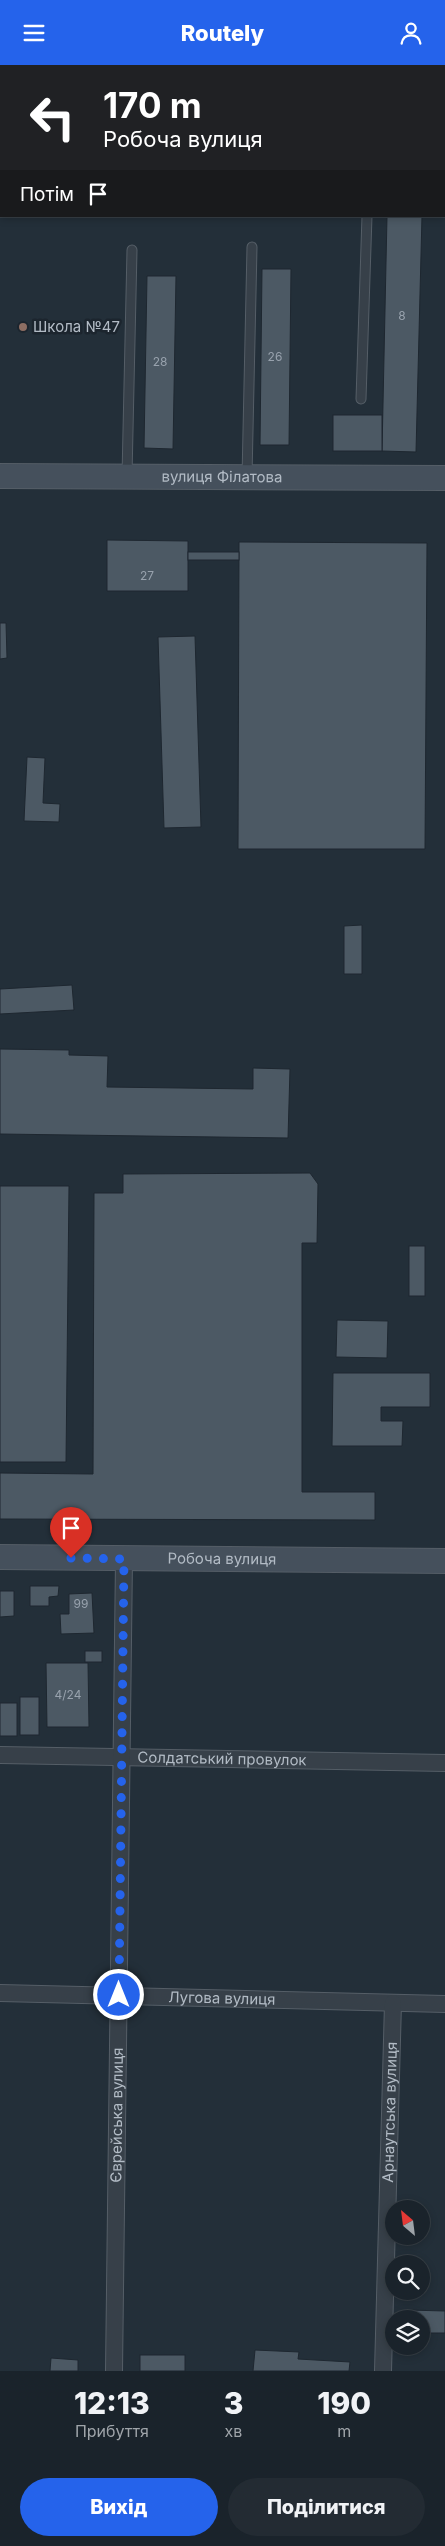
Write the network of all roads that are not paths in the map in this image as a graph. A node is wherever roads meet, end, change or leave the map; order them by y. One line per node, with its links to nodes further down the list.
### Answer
1 (367, 217): 4 (lane)
2 (252, 247): 7 (lane)
3 (132, 250): 6 (lane)
4 (361, 399)
5 (0, 476): 6 (street, вулиця Філатова)
6 (127, 477): 7 (street, вулиця Філатова)
7 (247, 477): 8 (street, вулиця Філатова)
8 (445, 477)
9 (0, 1557): 10 (street, Робоча вулиця)
10 (124, 1559): 11 (street, Робоча вулиця); 13 (street, Єврейська вулиця)
11 (445, 1561)
12 (0, 1755): 13 (street, Солдатський провулок)
13 (120, 1757): 14 (street, Солдатський провулок); 16 (street, Єврейська вулиця)
14 (445, 1763)
15 (0, 1993): 16 (street, Лугова вулиця)
16 (119, 1995): 17 (street, Лугова вулиця); 19 (street, Єврейська вулиця)
17 (393, 2003): 18 (street, Лугова вулиця); 20 (street, Арнаутська вулиця)
18 (445, 2003)
19 (114, 2371)
20 (383, 2371)

